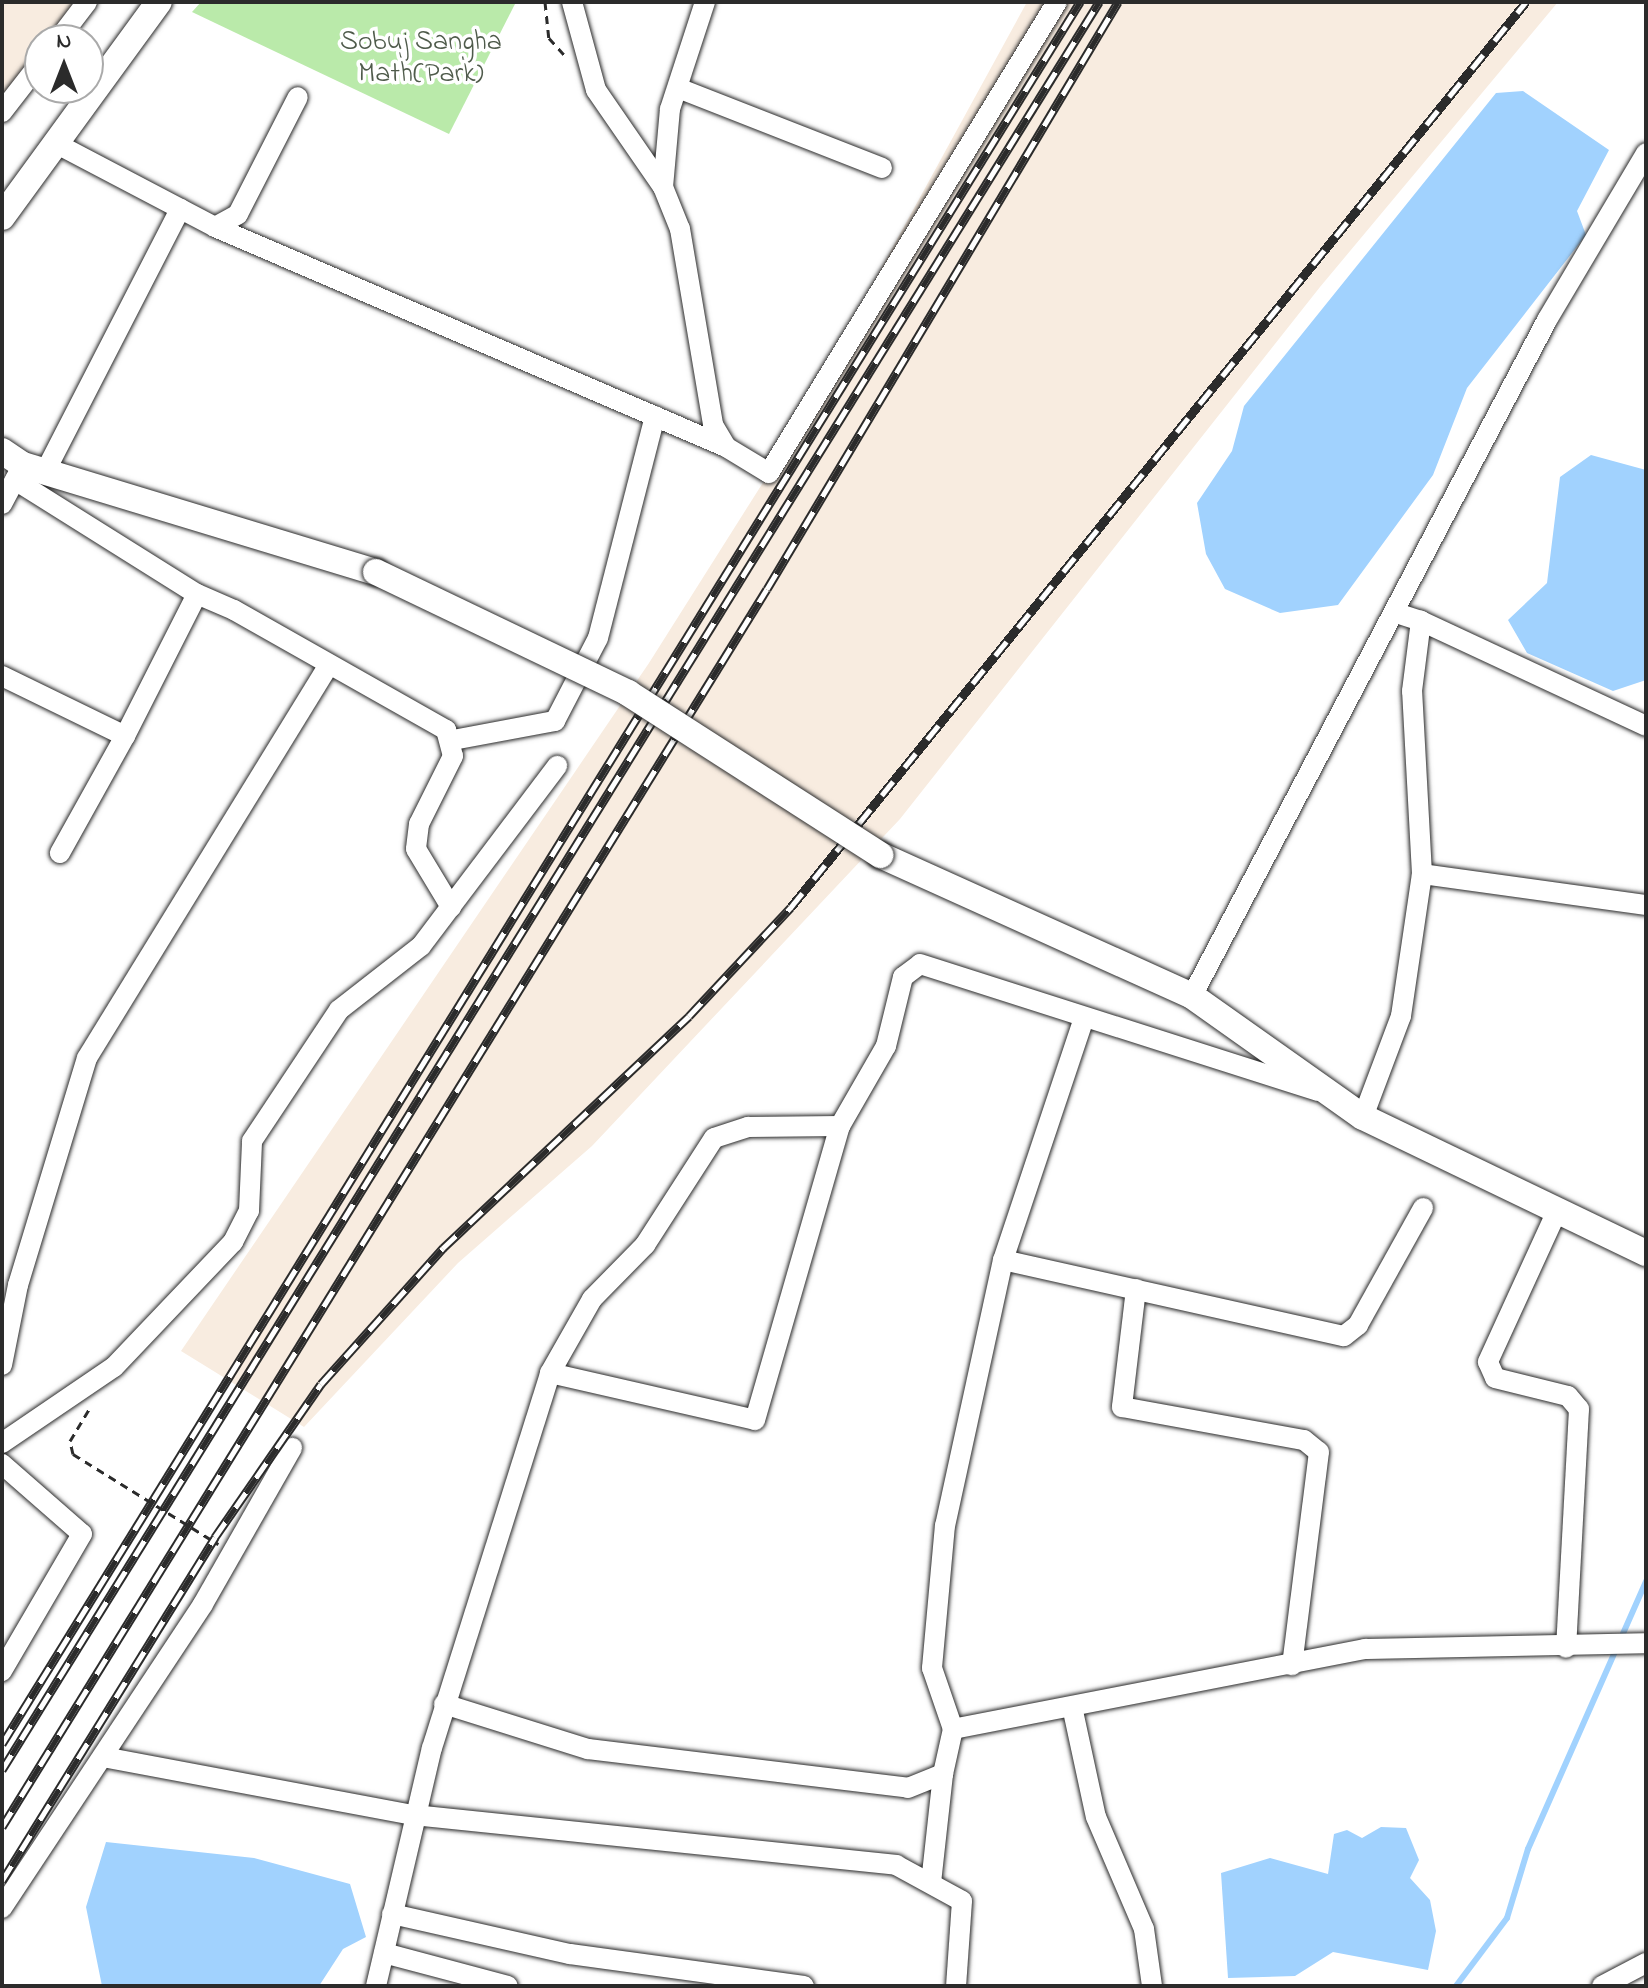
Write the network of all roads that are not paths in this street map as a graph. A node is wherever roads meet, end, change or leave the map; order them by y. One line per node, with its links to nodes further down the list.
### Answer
1 (87, 2): 6 (street)
2 (159, 2): 11 (main road)
3 (572, 2): 14 (street)
4 (705, 2): 8 (street)
5 (1057, 2): 19 (street)
6 (70, 24)
7 (24, 84): 10 (street)
8 (678, 88): 13 (street); 14 (street)
9 (298, 97): 17 (street)
10 (2, 112)
11 (57, 144): 15 (street); 16 (main road)
12 (1643, 167): 23 (street)
13 (882, 168)
14 (663, 187): 19 (street)
15 (180, 209): 17 (street); 20 (street)
16 (2, 217)
17 (215, 227): 18 (street)
18 (655, 416): 19 (street); 29 (street)
19 (726, 447)
20 (21, 467): 21 (street); 22 (street); 35 (main road, bridge)
21 (2, 504)
22 (197, 594): 25 (street); 28 (street)
23 (1396, 613): 24 (street); 35 (street)
24 (1421, 621): 27 (street); 32 (street)
25 (329, 665): 29 (street); 44 (street)
26 (2, 676): 28 (street)
27 (1646, 726)
28 (125, 736): 31 (street)
29 (453, 740): 34 (street)
30 (557, 766): 34 (street)
31 (60, 853)
32 (1422, 874): 33 (street); 38 (street)
33 (1646, 905)
34 (451, 907): 48 (street)
35 (1192, 996): 37 (main road)
36 (1084, 1018): 37 (street); 39 (street); 43 (street)
37 (1321, 1092): 38 (main road)
38 (1363, 1117): 41 (main road)
39 (840, 1126): 47 (street); 47 (street)
40 (1423, 1208): 45 (street)
41 (1557, 1211): 42 (main road); 52 (street)
42 (1646, 1253)
43 (1003, 1260): 45 (street); 57 (street)
44 (10, 1280): 46 (street)
45 (1136, 1289): 53 (street)
46 (2, 1365)
47 (550, 1373): 55 (street)
48 (2, 1443)
49 (292, 1448): 58 (street)
50 (2, 1464): 54 (street)
51 (1639, 1644): 52 (street)
52 (1566, 1648): 53 (street)
53 (1292, 1665): 56 (street)
54 (2, 1671)
55 (444, 1704): 59 (street); 60 (street)
56 (1073, 1711): 57 (street); 70 (street)
57 (953, 1729): 59 (street)
58 (103, 1757): 60 (street); 62 (street)
59 (943, 1774): 61 (street)
60 (414, 1815): 61 (street); 63 (street)
61 (931, 1883): 69 (street)
62 (2, 1908)
63 (392, 1914): 64 (street); 68 (street)
64 (384, 1953): 66 (street); 67 (street)
65 (1646, 1963): 71 (street)
66 (376, 1986)
67 (508, 1986)
68 (804, 1986)
69 (956, 1986)
70 (1152, 1986)
71 (1602, 1986)

